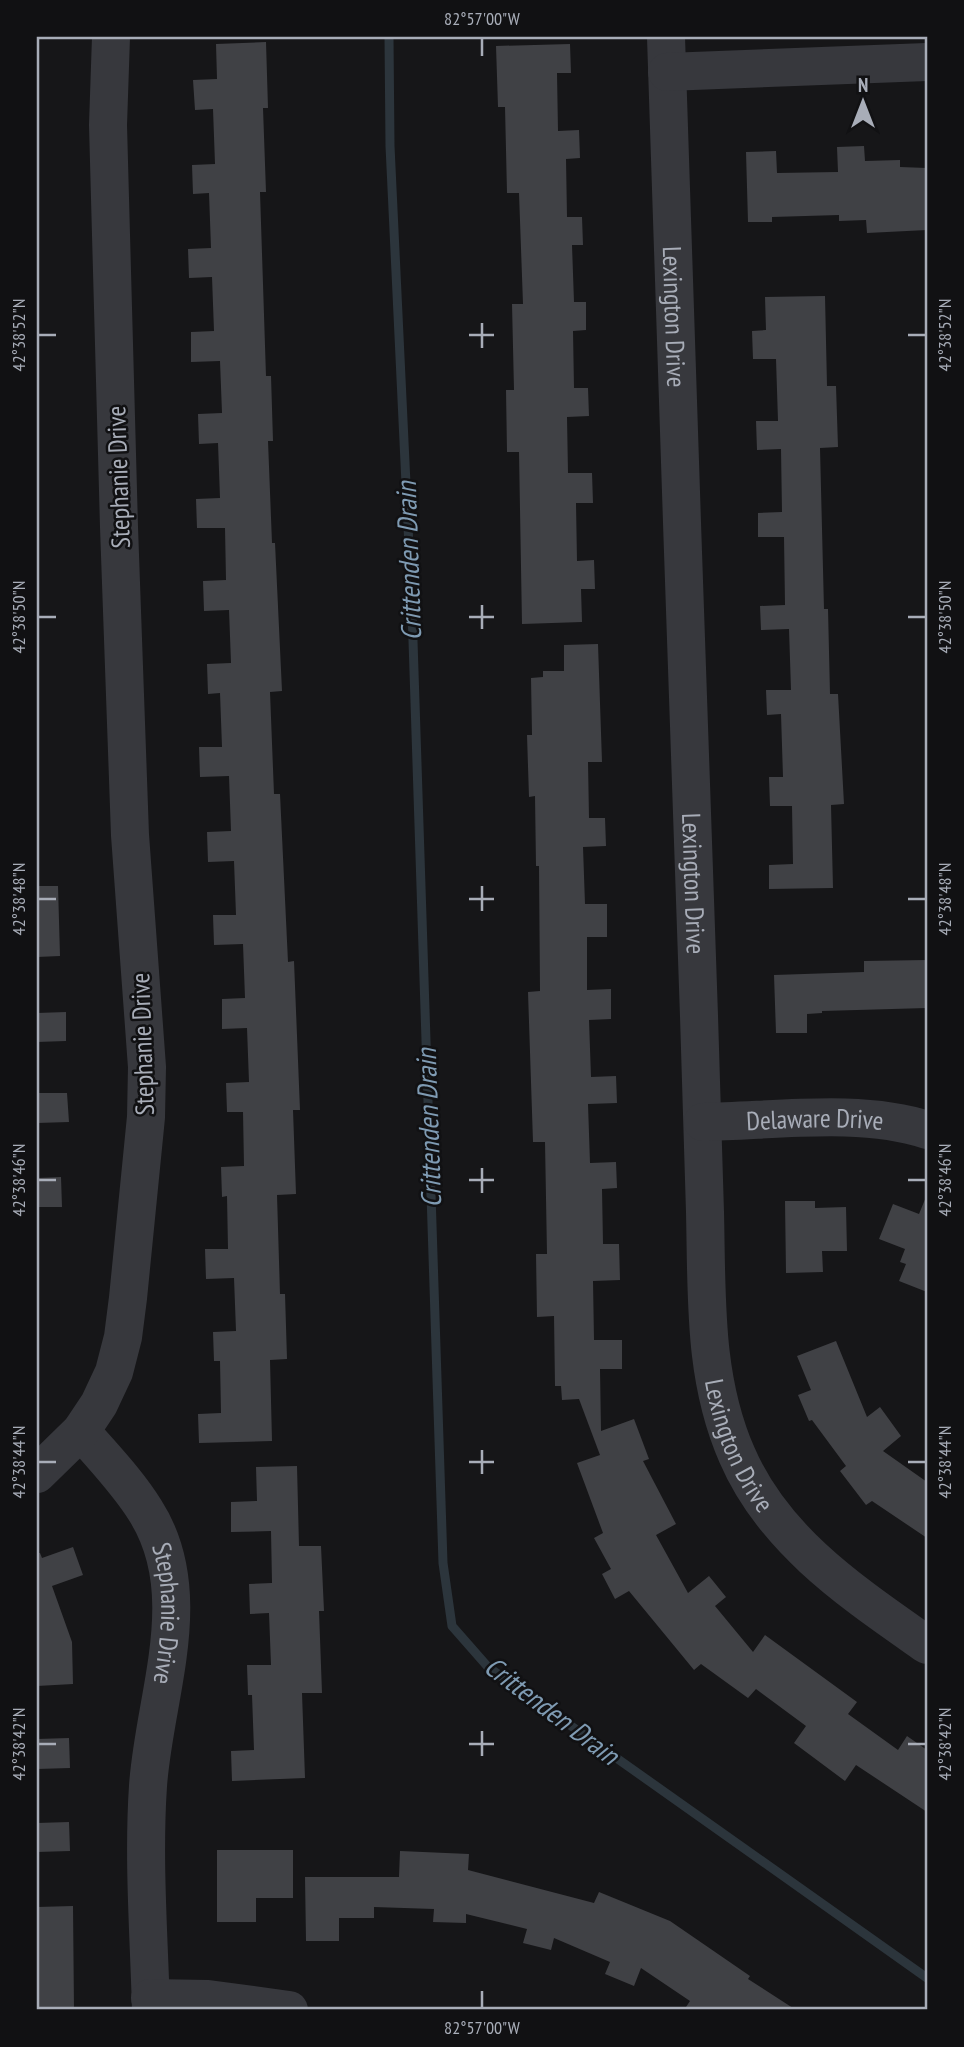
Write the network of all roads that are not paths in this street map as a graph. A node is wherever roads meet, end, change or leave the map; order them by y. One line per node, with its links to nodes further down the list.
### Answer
1 (111, 37): 6 (street, Stephanie Drive)
2 (666, 55): 3 (street); 4 (street, Lexington Drive)
3 (927, 62)
4 (703, 1122): 5 (street, Delaware Drive); 8 (street, Lexington Drive)
5 (927, 1130)
6 (81, 1431): 7 (street); 9 (street, Stephanie Drive)
7 (37, 1474)
8 (927, 1645)
9 (151, 2004): 10 (street)
10 (289, 2010)

